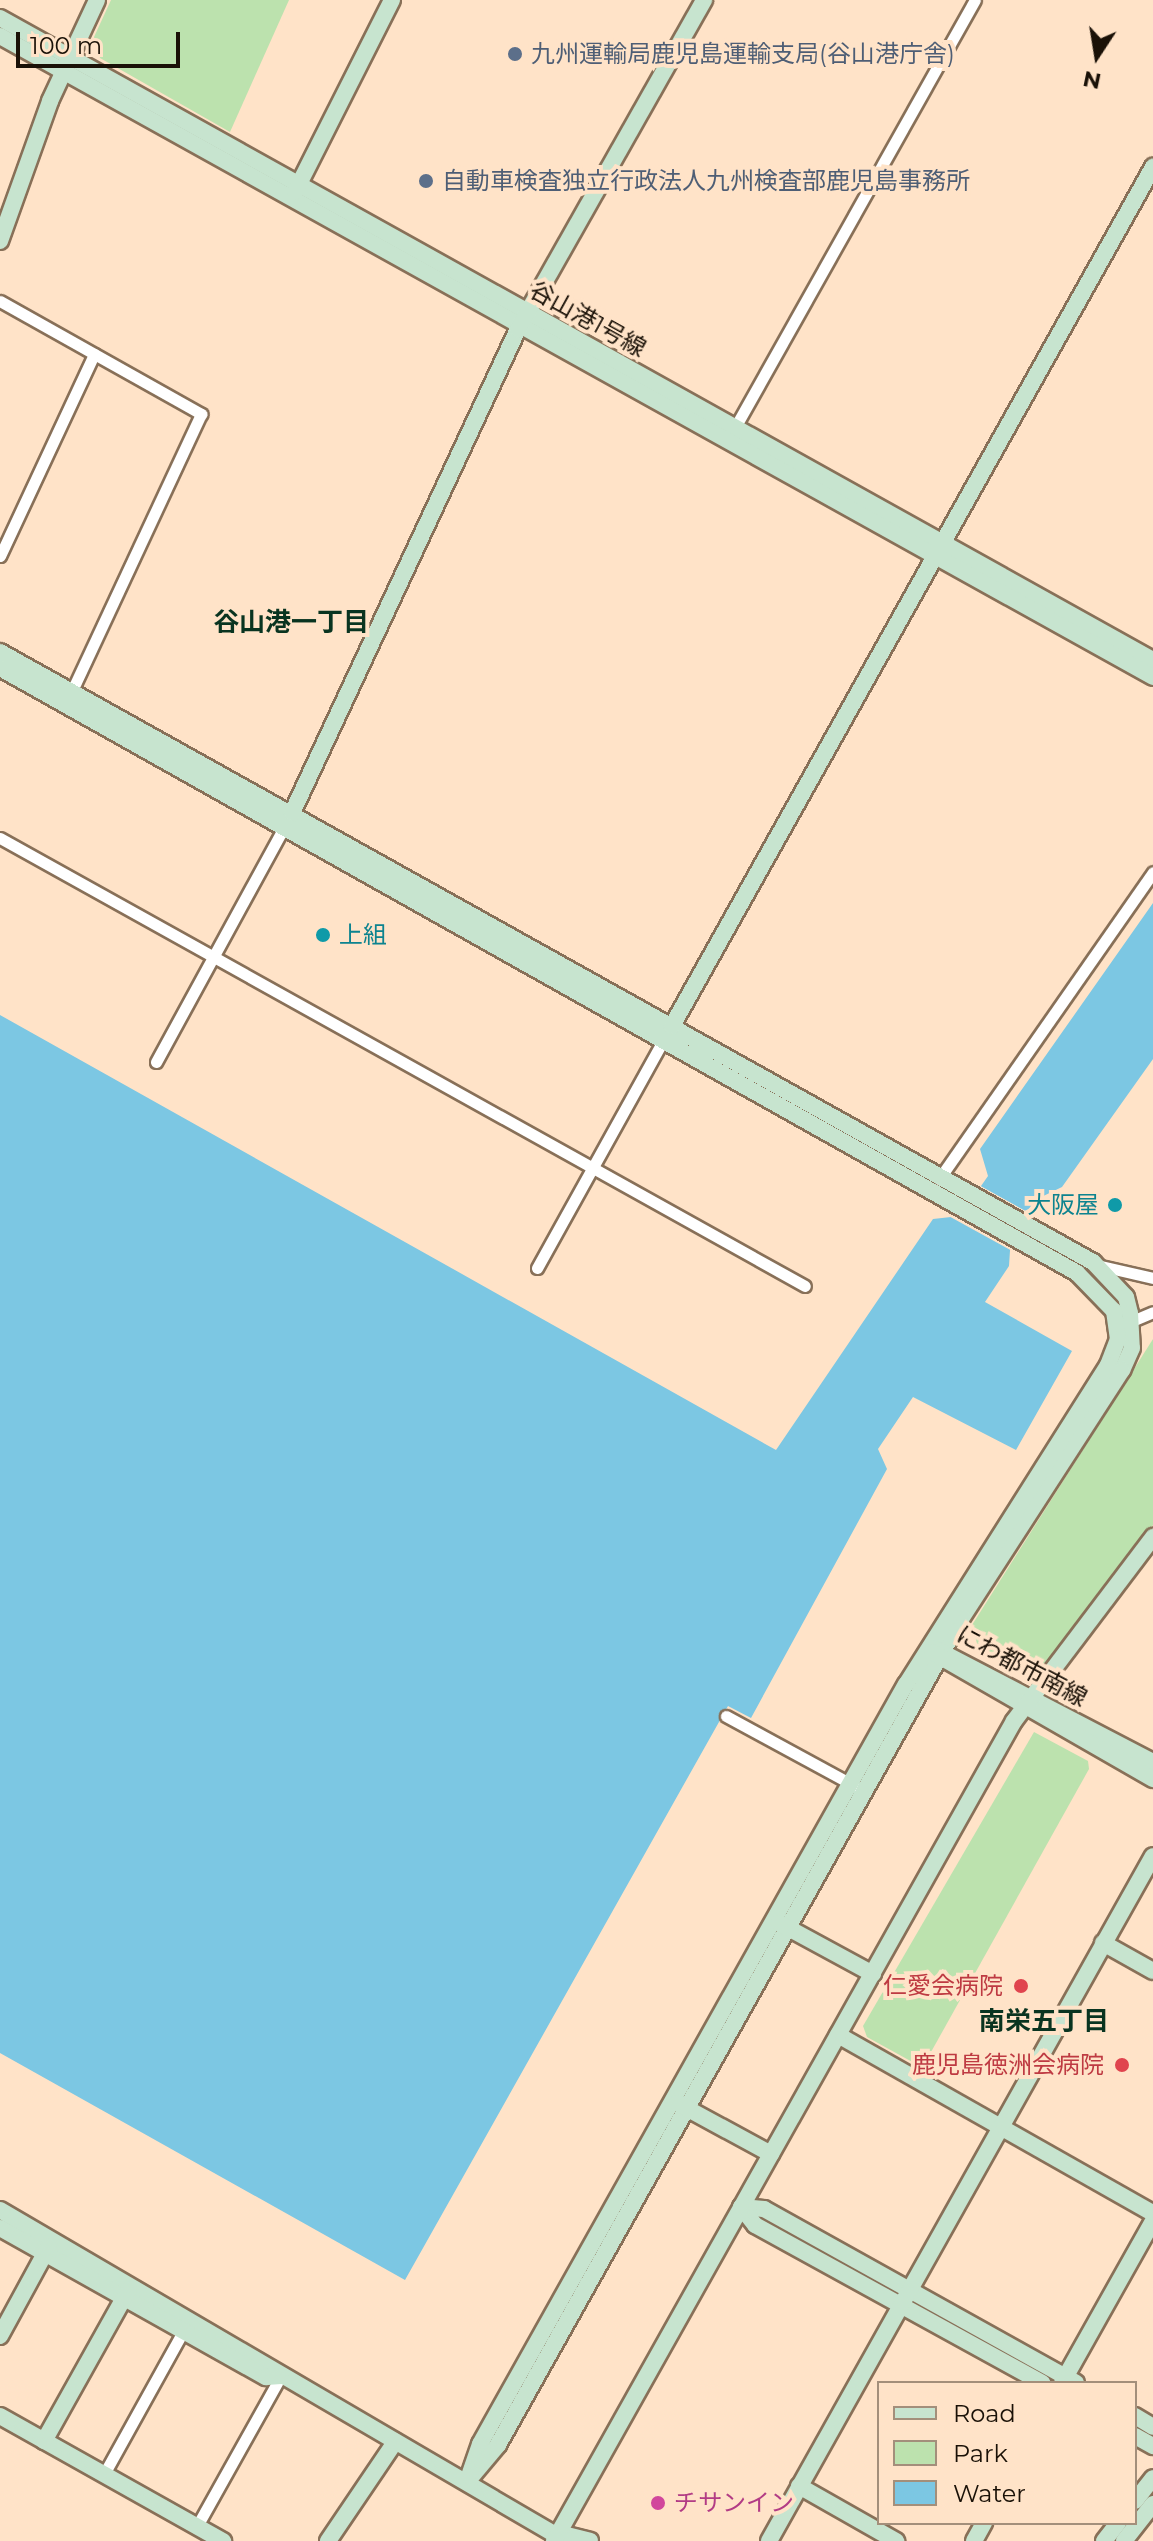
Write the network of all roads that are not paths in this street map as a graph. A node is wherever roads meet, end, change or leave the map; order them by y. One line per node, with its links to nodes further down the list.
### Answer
1 (97, 0): 7 (street)
2 (392, 0): 9 (street)
3 (704, 0): 13 (street)
4 (975, 0): 16 (street)
5 (0, 18): 7 (street, 谷山港1号線)
6 (0, 36): 7 (street, 谷山港1号線)
7 (67, 65): 9 (street, 谷山港1号線); 10 (street, 谷山港1号線); 11 (street)
8 (1153, 167): 17 (street)
9 (299, 184): 10 (street); 13 (street, 谷山港1号線)
10 (290, 200): 14 (street, 谷山港1号線)
11 (0, 241)
12 (0, 301): 15 (street)
13 (527, 313): 14 (street); 16 (street, 谷山港1号線)
14 (518, 329): 16 (street, 谷山港1号線); 24 (street)
15 (94, 354): 18 (street); 23 (street)
16 (731, 435): 17 (street, 谷山港1号線)
17 (937, 552): 20 (street, 谷山港1号線); 22 (street, 谷山港1号線); 28 (street)
18 (0, 556)
19 (0, 652): 23 (street)
20 (1153, 660)
21 (0, 668): 24 (street)
22 (1153, 677)
23 (72, 691): 24 (street)
24 (289, 819): 27 (street); 28 (street)
25 (0, 838): 27 (street)
26 (1153, 872): 31 (street)
27 (215, 958): 29 (street); 30 (street)
28 (668, 1033): 30 (street); 31 (street); 32 (street)
29 (156, 1062)
30 (592, 1168): 35 (street); 37 (street)
31 (939, 1179): 32 (street)
32 (954, 1195): 33 (street)
33 (1028, 1237): 34 (street); 39 (street)
34 (1093, 1262): 36 (street); 39 (street)
35 (537, 1268)
36 (1153, 1278)
37 (805, 1286)
38 (1153, 1312): 39 (street)
39 (1124, 1324): 41 (street)
40 (1153, 1537): 42 (street)
41 (937, 1652): 42 (street, にわ都市南線); 46 (street)
42 (1028, 1703): 44 (street, にわ都市南線); 45 (street, にわ都市南線); 51 (street)
43 (726, 1716): 46 (street)
44 (1153, 1762)
45 (1153, 1779)
46 (857, 1787): 48 (street)
47 (1153, 1856): 49 (street)
48 (781, 1924): 51 (street); 53 (street)
49 (1103, 1943): 50 (street); 54 (street)
50 (1153, 1971)
51 (873, 1974): 52 (street)
52 (838, 2035): 54 (street); 55 (street)
53 (679, 2104): 55 (street); 74 (street)
54 (1001, 2127): 58 (street); 63 (street)
55 (771, 2154): 56 (street)
56 (741, 2207): 63 (street); 82 (street)
57 (0, 2210): 61 (street)
58 (1153, 2213)
59 (1153, 2221): 68 (street)
60 (0, 2228): 61 (street)
61 (49, 2246): 62 (street); 65 (street)
62 (128, 2291): 64 (street); 70 (street)
63 (906, 2296): 67 (street); 68 (street); 75 (street)
64 (187, 2324): 66 (street); 72 (street)
65 (0, 2336)
66 (281, 2376): 71 (street); 81 (street)
67 (1039, 2381)
68 (1068, 2381)
69 (0, 2416): 70 (street)
70 (44, 2441): 72 (street)
71 (395, 2442): 74 (street); 84 (street)
72 (104, 2474): 81 (street)
73 (1153, 2478): 76 (street)
74 (467, 2482): 82 (street)
75 (799, 2486): 86 (street); 87 (street)
76 (1137, 2498)
77 (1153, 2504): 78 (street)
78 (1137, 2524)
79 (1116, 2525): 88 (street)
80 (1137, 2525): 89 (street)
81 (197, 2526): 83 (street)
82 (560, 2538): 85 (street)
83 (223, 2541)
84 (328, 2541)
85 (590, 2541)
86 (769, 2541)
87 (896, 2541)
88 (1104, 2541)
89 (1124, 2541)

